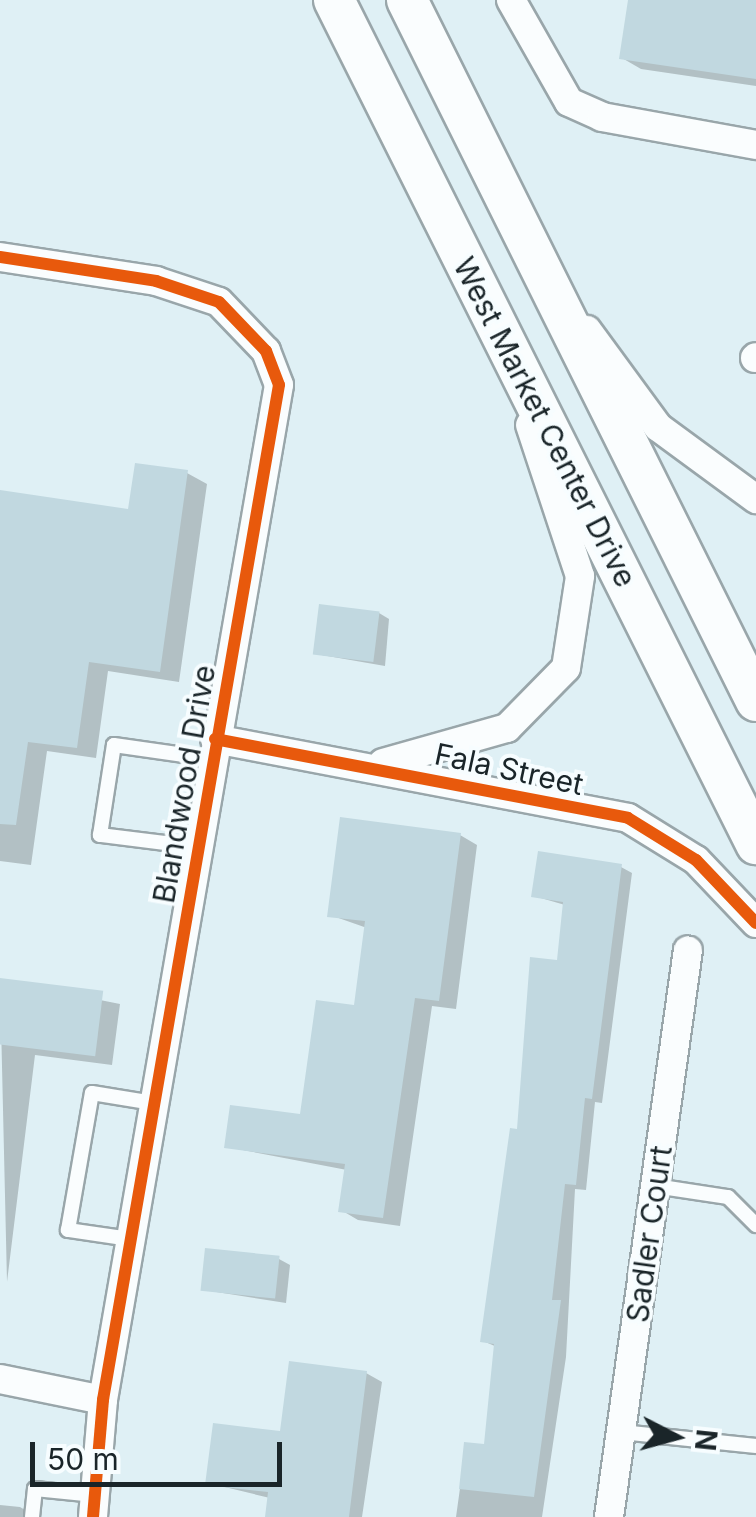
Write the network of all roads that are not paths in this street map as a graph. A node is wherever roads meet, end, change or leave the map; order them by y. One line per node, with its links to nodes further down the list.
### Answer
1 (334, 0): 7 (main road, West Market Center Drive)
2 (407, 0): 6 (main road)
3 (511, 0): 4 (street)
4 (756, 145)
5 (0, 257): 10 (street, Blandwood Drive)
6 (559, 291): 8 (street); 9 (main road)
7 (498, 328): 11 (street, Fala Street); 12 (main road, West Market Center Drive)
8 (756, 499)
9 (756, 701)
10 (213, 749): 11 (street, Fala Street); 13 (street, Blandwood Drive); 13 (lane)
11 (376, 764): 14 (street, Fala Street)
12 (756, 844)
13 (197, 848): 16 (street, Blandwood Drive)
14 (756, 923)
15 (688, 950): 17 (street, Sadler Court)
16 (153, 1102): 19 (street, Blandwood Drive); 19 (lane)
17 (656, 1186): 18 (lane); 22 (street, Sadler Court)
18 (756, 1225)
19 (130, 1239): 21 (street, Blandwood Drive)
20 (0, 1379): 21 (street)
21 (103, 1400): 24 (street, Blandwood Drive)
22 (621, 1432): 23 (lane); 26 (street, Sadler Court)
23 (756, 1446)
24 (94, 1506): 25 (lane)
25 (32, 1517)
26 (608, 1517)

